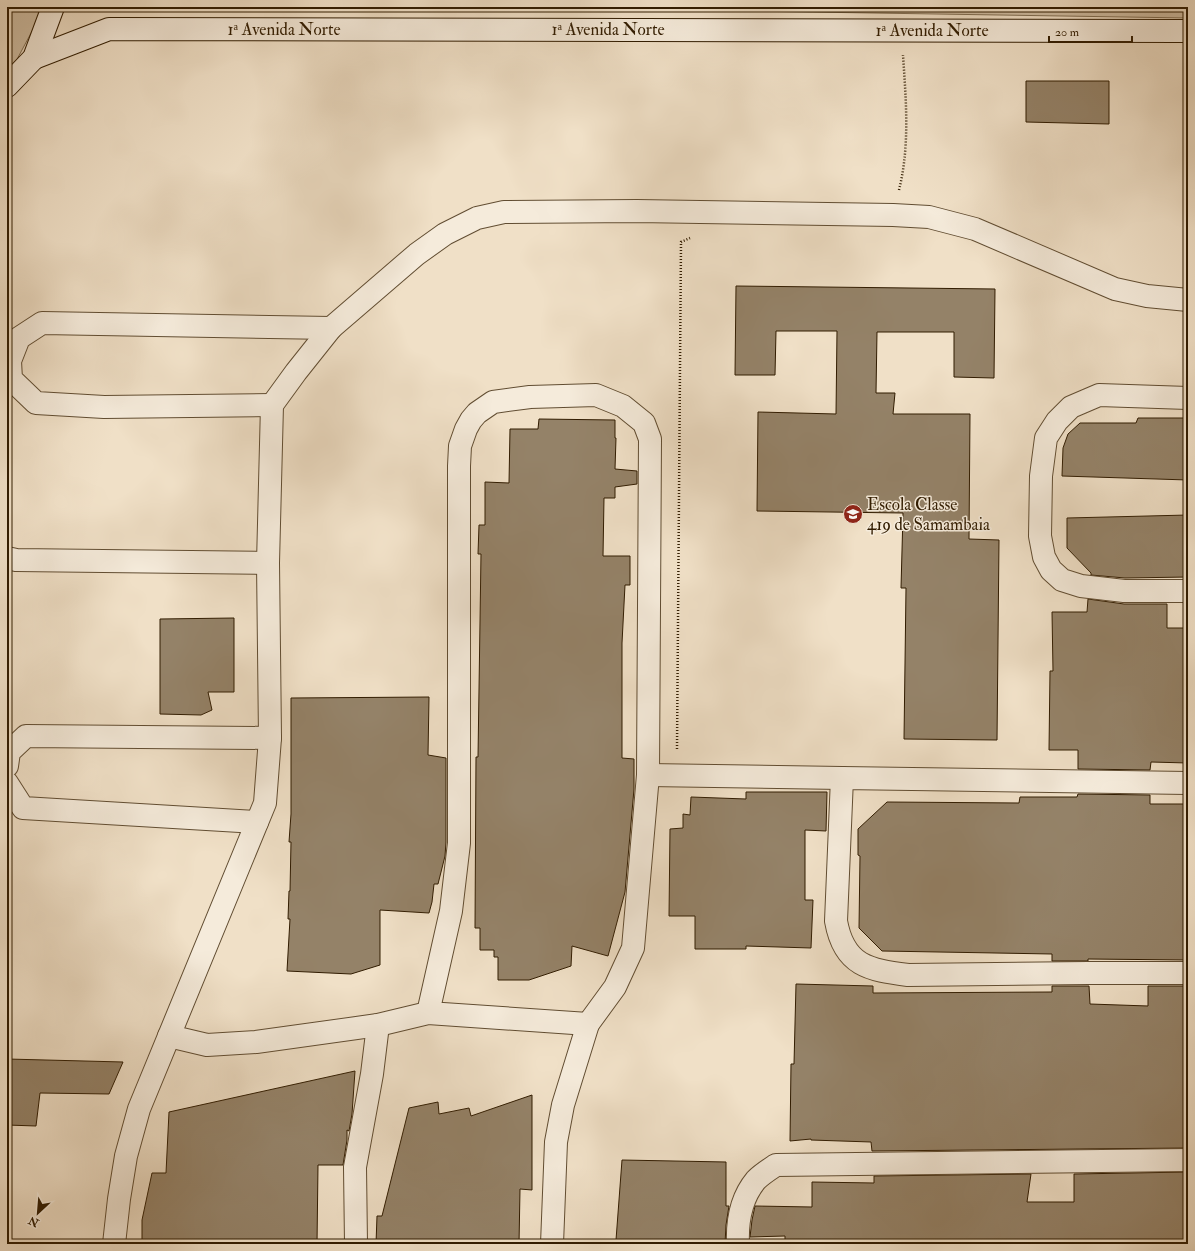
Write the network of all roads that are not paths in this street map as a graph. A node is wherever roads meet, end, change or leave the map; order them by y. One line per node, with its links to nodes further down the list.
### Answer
1 (53, 7): 3 (street)
2 (1188, 31): 3 (street, 1ᵃ Avenida Norte)
3 (34, 58): 4 (street)
4 (7, 86)
5 (1188, 300): 6 (street)
6 (331, 328): 8 (street); 8 (street)
7 (1188, 398): 11 (street)
8 (272, 405): 10 (street)
9 (10, 561): 10 (street)
10 (268, 563): 12 (street)
11 (1188, 591)
12 (270, 738): 13 (street); 18 (street)
13 (7, 766)
14 (648, 775): 15 (street); 20 (street); 21 (street)
15 (842, 778): 16 (street); 19 (street)
16 (1188, 782)
17 (7, 783): 18 (street)
18 (257, 822): 23 (street)
19 (1188, 973)
20 (428, 1012): 21 (street); 22 (street)
21 (588, 1024): 27 (street)
22 (378, 1025): 23 (street); 26 (street)
23 (169, 1036): 25 (street)
24 (1188, 1160): 28 (street)
25 (114, 1244)
26 (356, 1244)
27 (552, 1244)
28 (738, 1244)

